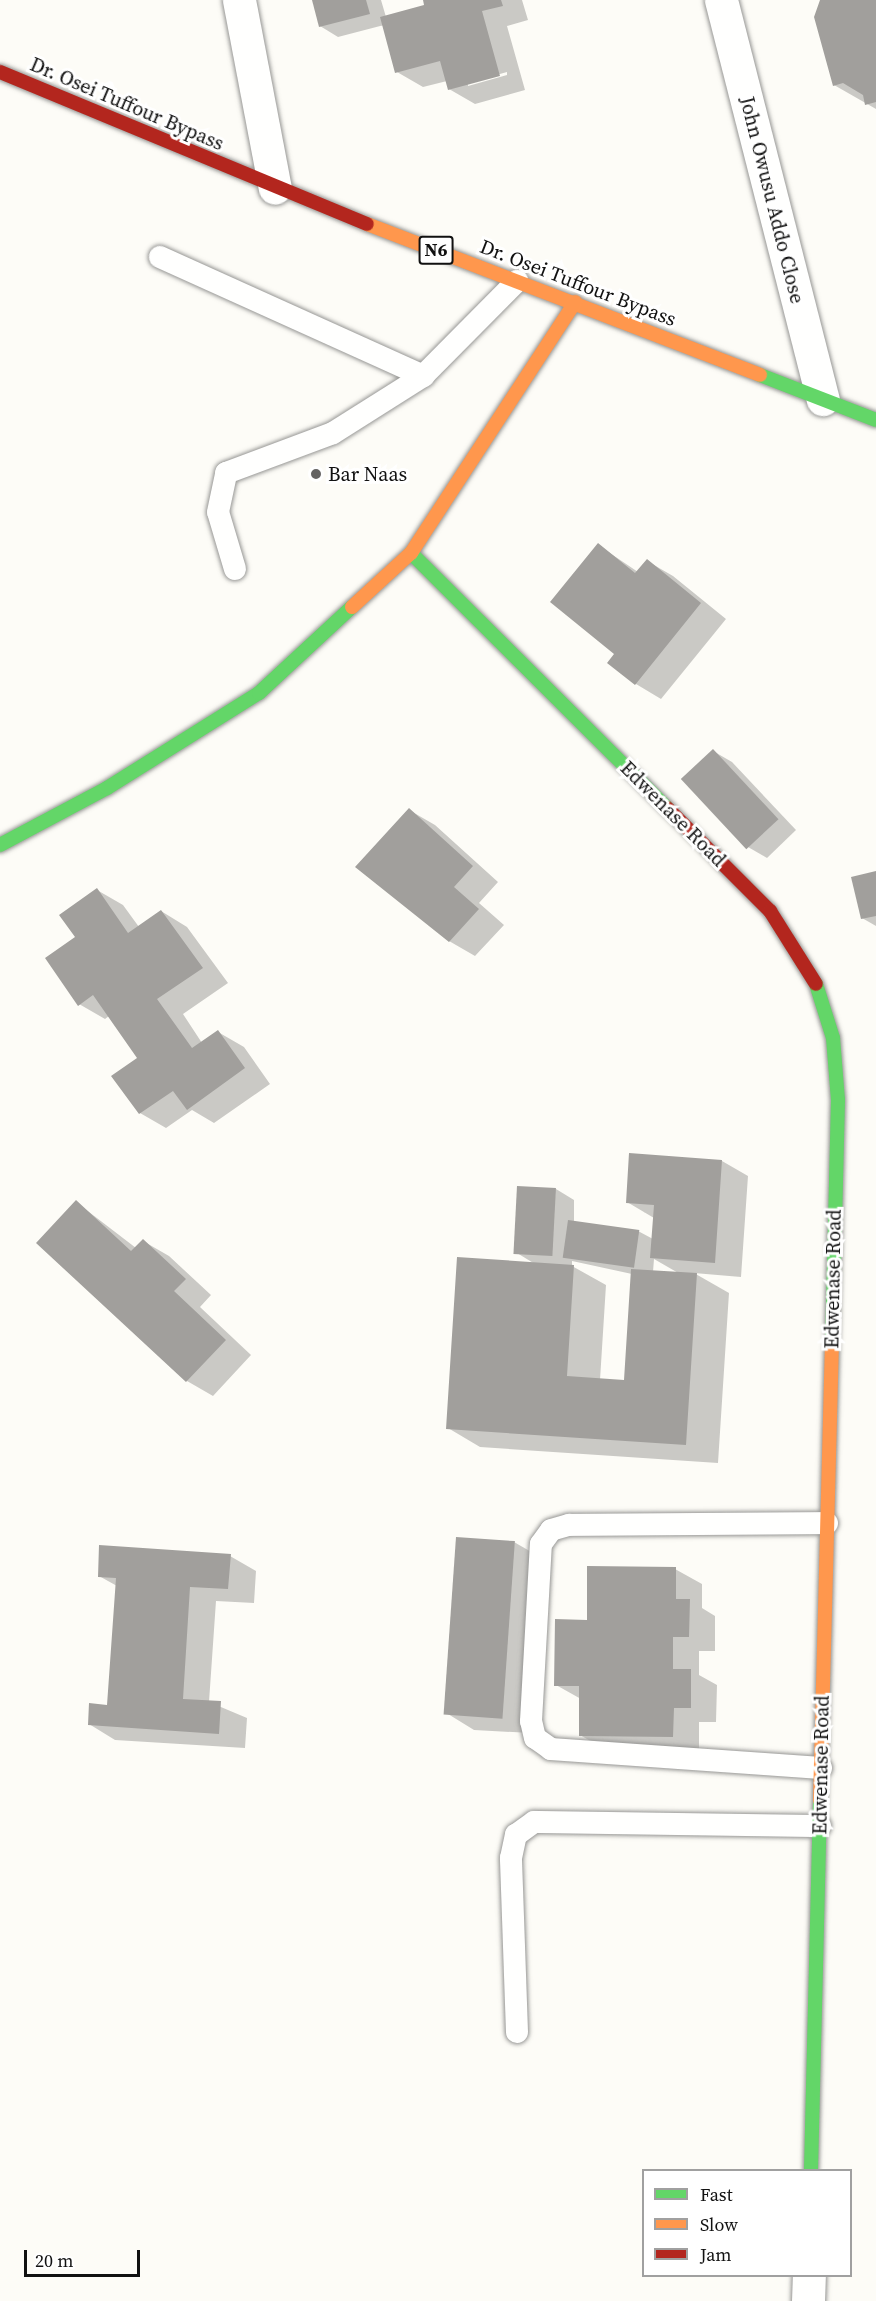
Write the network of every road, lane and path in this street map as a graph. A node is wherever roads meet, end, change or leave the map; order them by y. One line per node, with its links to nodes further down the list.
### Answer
1 (239, 0): 4 (street)
2 (721, 0): 9 (street, John Owusu Addo Close)
3 (0, 72): 4 (main road, Dr. Osei Tuffour Bypass / N6)
4 (275, 188): 6 (main road, Dr. Osei Tuffour Bypass / N6)
5 (160, 257): 8 (lane)
6 (517, 281): 7 (main road, Dr. Osei Tuffour Bypass / N6); 8 (lane)
7 (575, 302): 9 (main road, Dr. Osei Tuffour Bypass / N6); 11 (main road)
8 (423, 376): 12 (lane)
9 (823, 399): 10 (main road, Dr. Osei Tuffour Bypass / N6)
10 (876, 420)
11 (411, 553): 13 (main road); 14 (main road, Edwenase Road)
12 (235, 569)
13 (0, 845)
14 (827, 1523): 15 (main road, Edwenase Road); 15 (lane)
15 (821, 1768): 16 (main road, Edwenase Road)
16 (820, 1826): 17 (lane); 18 (main road, Edwenase Road)
17 (517, 2032)
18 (812, 2169)
19 (809, 2277): 20 (street)
20 (808, 2301)

